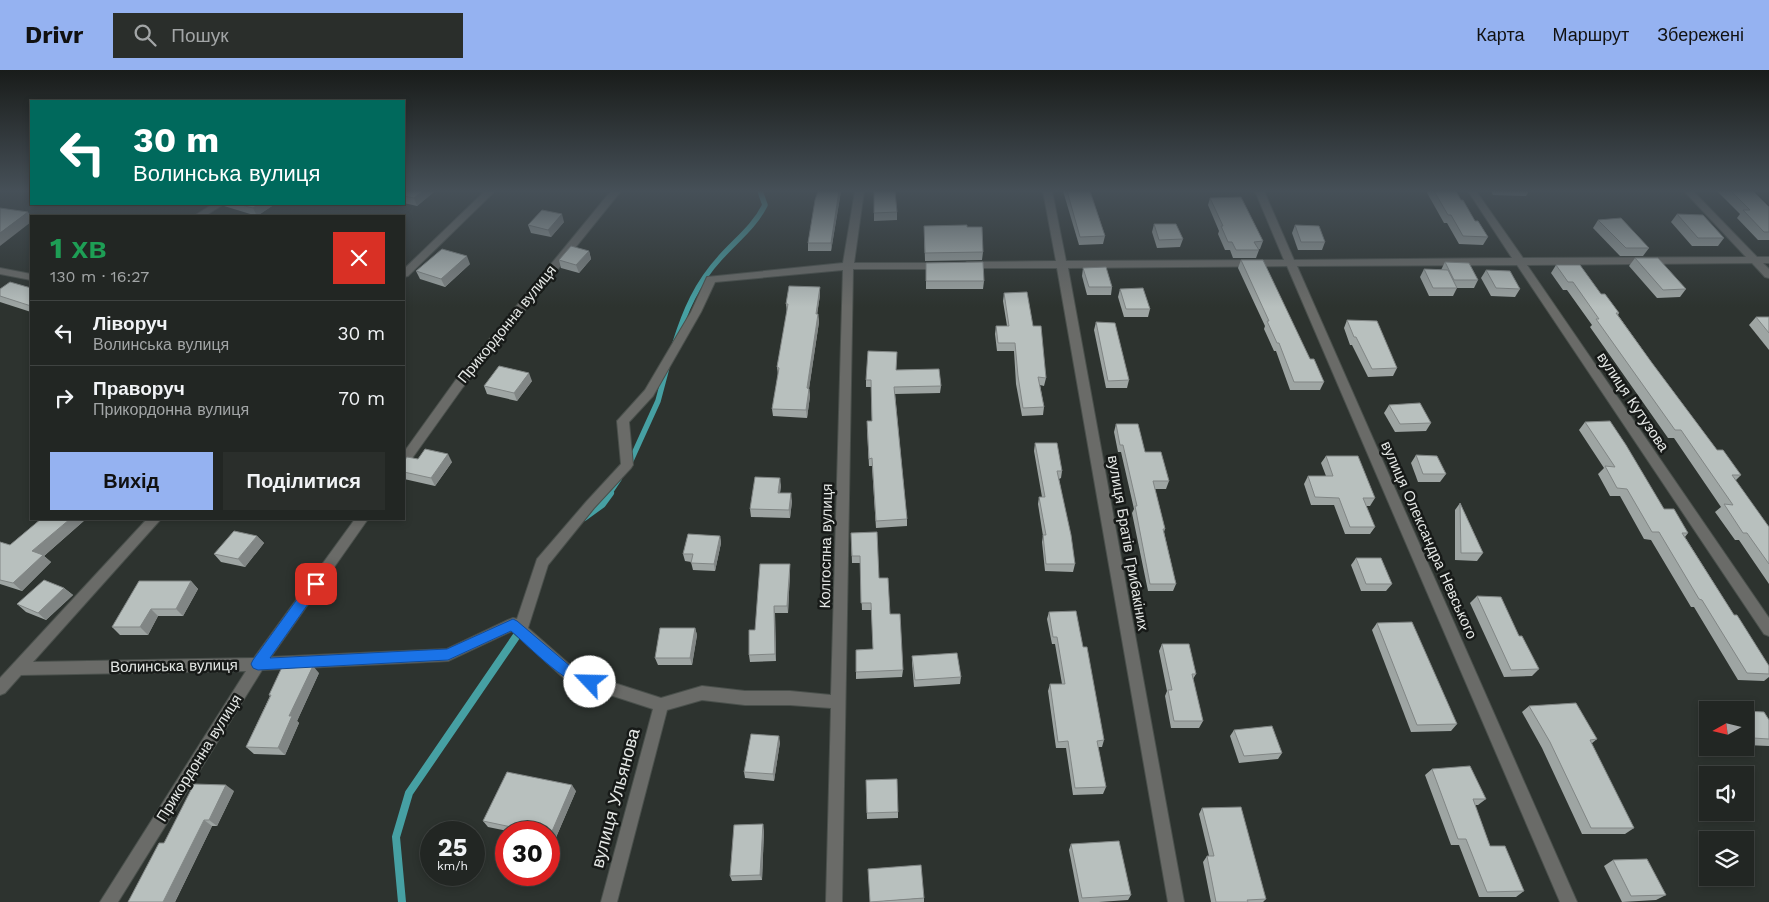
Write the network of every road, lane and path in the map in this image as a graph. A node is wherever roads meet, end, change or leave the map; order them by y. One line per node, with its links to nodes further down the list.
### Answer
1 (450, 230): 15 (street)
2 (584, 230): 18 (street, Прикордонна вулиця)
3 (853, 230): 13 (street, Колгоспна вулиця)
4 (1054, 230): 12 (street, вулиця Братів Грибакіних)
5 (1275, 230): 11 (street, вулиця Олександра Невського)
6 (1498, 230): 10 (street, вулиця Кутузова)
7 (1726, 230): 8 (street)
8 (1755, 260): 9 (street); 10 (street); 16 (street)
9 (1769, 260)
10 (1520, 262): 11 (street); 21 (street, вулиця Кутузова)
11 (1290, 263): 12 (street); 32 (street, вулиця Олександра Невського)
12 (1062, 265): 13 (street); 31 (street, вулиця Братів Грибакіних)
13 (848, 266): 22 (street); 26 (street, Колгоспна вулиця)
14 (0, 271): 17 (street)
15 (405, 273)
16 (1769, 275)
17 (30, 277)
18 (405, 460)
19 (154, 520): 24 (street)
20 (361, 520): 23 (street, Прикордонна вулиця)
21 (1769, 630)
22 (520, 631): 23 (street, Волинська вулиця); 27 (street)
23 (258, 664): 24 (street, Волинська вулиця); 28 (street, Прикордонна вулиця)
24 (16, 669): 25 (street)
25 (0, 688)
26 (839, 702): 27 (street); 30 (street, Колгоспна вулиця)
27 (661, 704): 29 (street, вулиця Ульянова)
28 (108, 902)
29 (609, 902)
30 (834, 902)
31 (1176, 902)
32 (1569, 902)

